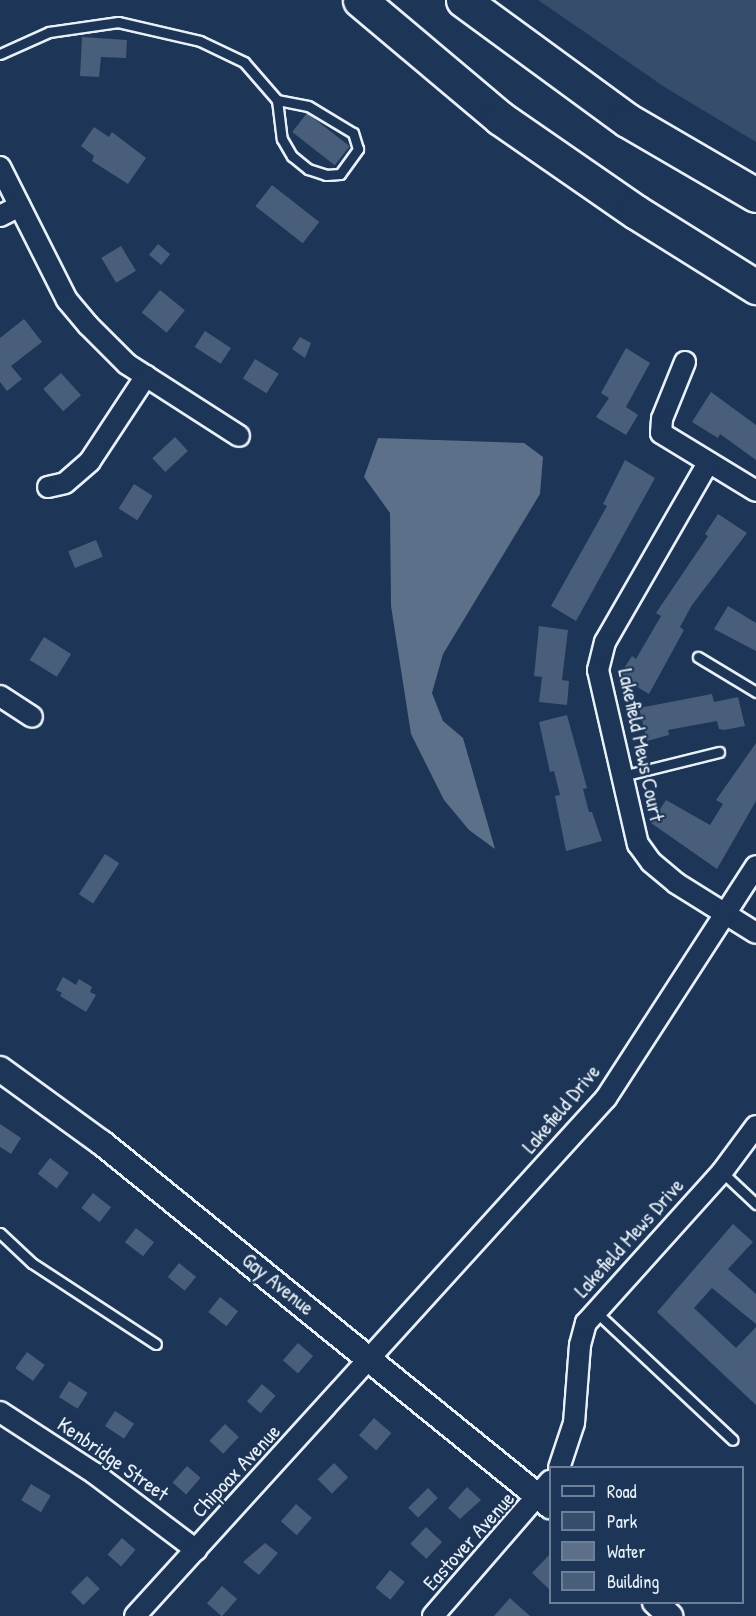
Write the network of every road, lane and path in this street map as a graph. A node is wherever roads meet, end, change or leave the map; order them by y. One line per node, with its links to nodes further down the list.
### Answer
1 (360, 0): 9 (highway)
2 (463, 0): 6 (highway)
3 (0, 54): 4 (lane)
4 (277, 100): 4 (lane)
5 (0, 167): 7 (street)
6 (756, 195)
7 (20, 206): 8 (street); 11 (street)
8 (0, 216)
9 (756, 287)
10 (685, 362): 13 (street)
11 (146, 376): 12 (street); 14 (street)
12 (239, 436)
13 (708, 463): 15 (street); 21 (street, Lakefield Mews Court)
14 (48, 487)
15 (756, 491)
16 (698, 657): 17 (lane)
17 (756, 692)
18 (0, 696): 19 (street)
19 (32, 717)
20 (719, 752): 21 (lane)
21 (622, 776): 23 (street, Lakefield Mews Court)
22 (756, 866): 23 (street, Lakefield Drive)
23 (726, 914): 24 (street, Lakefield Mews Court); 32 (street, Lakefield Drive)
24 (756, 933)
25 (0, 1069): 32 (street, Gay Avenue)
26 (756, 1126): 27 (street, Lakefield Mews Drive)
27 (722, 1172): 28 (lane); 30 (street, Lakefield Mews Drive)
28 (756, 1204)
29 (0, 1233): 31 (lane)
30 (594, 1311): 34 (lane); 35 (street, Lakefield Mews Drive)
31 (156, 1344)
32 (372, 1360): 36 (street, Gay Avenue); 37 (street, Chipoax Avenue)
33 (0, 1412): 37 (street, Kenbridge Street)
34 (733, 1440)
35 (559, 1466)
36 (547, 1495): 40 (street, Eastover Avenue)
37 (196, 1550): 39 (street, Chipoax Avenue)
38 (657, 1604): 41 (street)
39 (135, 1616)
40 (433, 1616)
41 (670, 1616)

